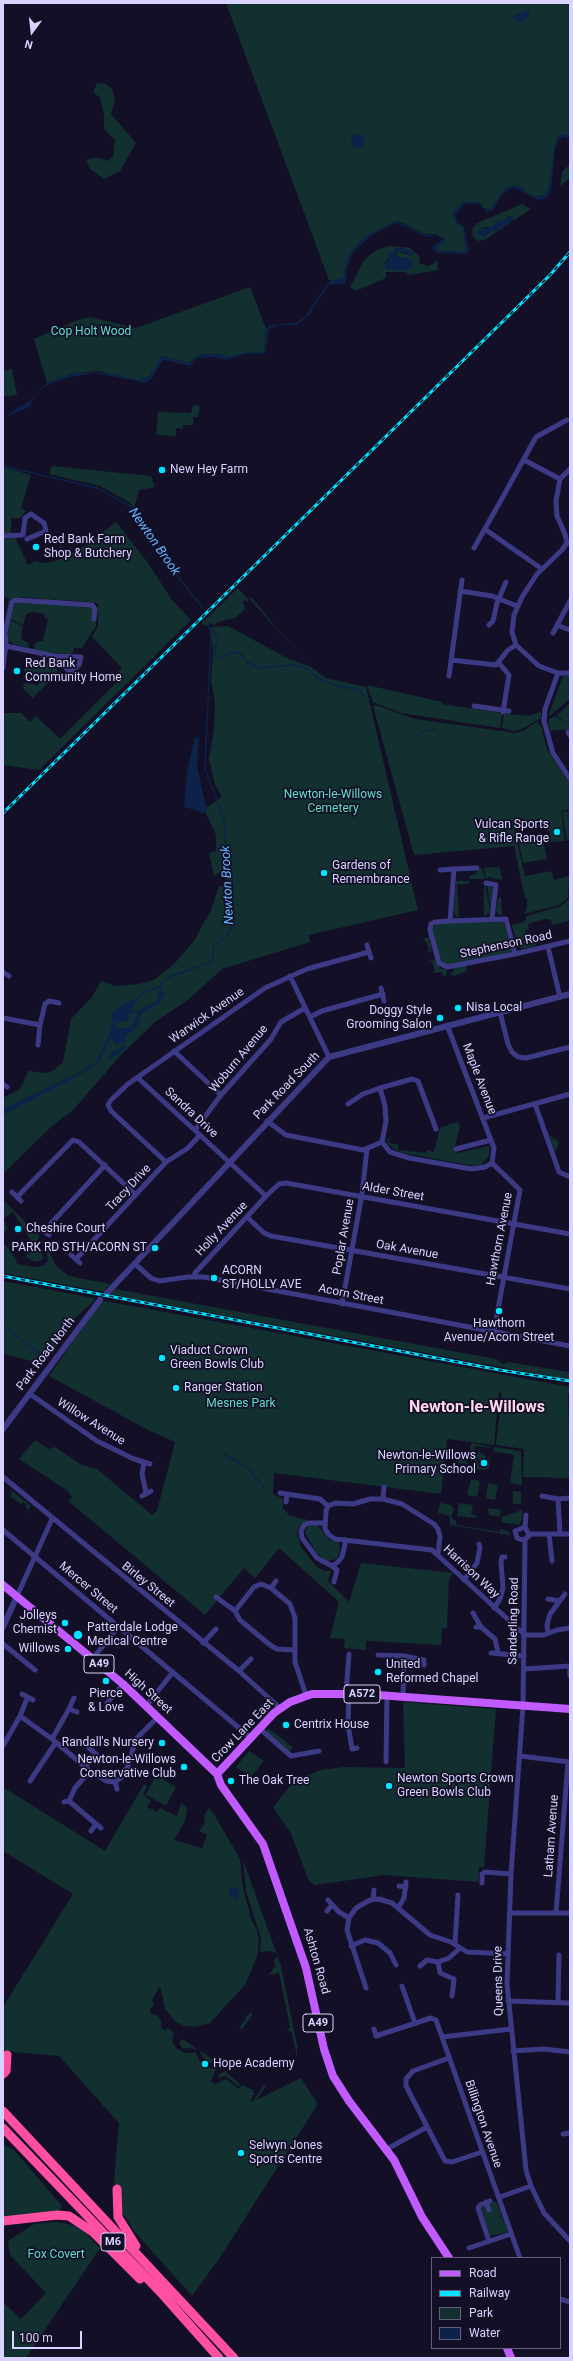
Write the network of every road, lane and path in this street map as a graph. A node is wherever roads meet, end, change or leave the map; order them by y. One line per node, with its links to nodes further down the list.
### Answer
1 (567, 420): 2 (street)
2 (524, 460): 4 (street); 5 (street)
3 (570, 469): 4 (street)
4 (560, 479): 8 (street)
5 (486, 530): 9 (street); 10 (street)
6 (3, 536): 7 (street)
7 (27, 539)
8 (568, 543): 10 (street)
9 (474, 548)
10 (542, 569): 16 (street)
11 (462, 580): 13 (street)
12 (506, 582): 14 (street)
13 (460, 591): 14 (street); 26 (street)
14 (499, 599): 16 (street); 18 (street)
15 (570, 601): 19 (street)
16 (517, 606): 23 (street)
17 (94, 619): 21 (street)
18 (489, 625)
19 (557, 625): 20 (street); 22 (street)
20 (570, 630)
21 (4, 632): 24 (street)
22 (553, 633)
23 (516, 645): 27 (street); 29 (street)
24 (6, 646): 25 (street); 28 (street)
25 (54, 656): 25 (street)
26 (451, 660): 27 (street); 31 (street)
27 (499, 663): 33 (street)
28 (3, 668)
29 (558, 673): 30 (street); 35 (street)
30 (570, 673)
31 (449, 676)
32 (474, 706): 33 (street)
33 (503, 711): 34 (street)
34 (510, 711)
35 (570, 778)
36 (477, 868): 37 (street)
37 (454, 869): 38 (street); 41 (street)
38 (440, 870)
39 (486, 883): 40 (street)
40 (492, 918): 41 (street); 46 (street)
41 (450, 921): 46 (street, Stephenson Road)
42 (570, 941): 44 (street, Stephenson Road)
43 (367, 945): 45 (street)
44 (548, 947): 46 (street, Stephenson Road); 52 (street)
45 (369, 952): 47 (street); 48 (street, Warwick Avenue)
46 (515, 954)
47 (371, 958)
48 (290, 976): 55 (street); 63 (street, Warwick Avenue)
49 (381, 988): 50 (street)
50 (383, 994): 53 (street); 57 (street)
51 (570, 994): 52 (street, Park Road South)
52 (560, 997): 56 (street, Park Road South)
53 (384, 1001)
54 (59, 1003): 59 (street)
55 (305, 1008): 57 (street); 68 (street, Woburn Avenue)
56 (500, 1012): 60 (street, Park Road South); 62 (street)
57 (310, 1017): 64 (street)
58 (3, 1018): 59 (street)
59 (40, 1025): 61 (street)
60 (447, 1025): 64 (street, Park Road South); 71 (street, Maple Avenue)
61 (38, 1045)
62 (570, 1047)
63 (174, 1051): 65 (street, Warwick Avenue); 68 (street)
64 (329, 1058): 72 (street, Park Road South)
65 (138, 1078): 74 (street, Sandra Drive); 80 (street, Warwick Avenue)
66 (380, 1088): 69 (street); 73 (street); 77 (street)
67 (570, 1094): 70 (street)
68 (221, 1095): 74 (street, Woburn Avenue)
69 (348, 1104)
70 (535, 1104): 71 (street); 84 (street)
71 (483, 1118): 76 (street, Maple Avenue)
72 (267, 1121): 78 (street); 81 (street, Park Road South)
73 (436, 1129)
74 (195, 1130): 75 (street, Sandra Drive)
75 (200, 1135): 80 (street, Tracy Drive); 81 (street, Sandra Drive)
76 (491, 1140): 79 (street); 82 (street, Maple Avenue)
77 (382, 1142): 78 (street); 82 (street)
78 (366, 1149): 89 (street, Poplar Avenue)
79 (456, 1149)
80 (166, 1162): 86 (street, Tracy Drive)
81 (229, 1163): 88 (street); 99 (street, Park Road South)
82 (492, 1163): 92 (street, Hawthorn Avenue)
83 (105, 1166): 86 (street); 87 (street); 94 (street)
84 (570, 1177)
85 (12, 1192): 87 (street)
86 (136, 1195): 98 (street, Tracy Drive)
87 (17, 1196): 90 (street)
88 (266, 1196): 89 (street, Alder Street); 91 (street, Holly Avenue)
89 (361, 1196): 92 (street, Alder Street); 97 (street, Poplar Avenue)
90 (21, 1201)
91 (247, 1217): 97 (street, Oak Avenue); 100 (street, Holly Avenue)
92 (513, 1224): 95 (street, Alder Street); 101 (street, Hawthorn Avenue)
93 (39, 1227): 94 (street)
94 (44, 1231): 96 (street)
95 (570, 1234)
96 (49, 1235)
97 (351, 1250): 101 (street, Oak Avenue); 105 (street, Poplar Avenue)
98 (80, 1263)
99 (135, 1264): 100 (street, Acorn Street); 103 (street, Park Road South)
100 (195, 1276): 105 (street, Acorn Street)
101 (503, 1277): 102 (street, Oak Avenue); 106 (street, Hawthorn Avenue)
102 (570, 1289)
103 (107, 1293)
104 (100, 1300): 108 (street, Park Road North)
105 (342, 1304): 106 (street, Acorn Street)
106 (494, 1331): 107 (street, Acorn Street)
107 (570, 1346)
108 (30, 1394): 109 (street, Park Road North); 110 (street, Willow Avenue)
109 (3, 1428)
110 (144, 1462): 111 (street, Willow Avenue); 114 (street)
111 (150, 1464)
112 (3, 1477): 124 (street, Birley Street)
113 (384, 1487): 119 (street)
114 (146, 1493)
115 (280, 1493): 116 (street)
116 (287, 1494): 121 (street); 122 (street)
117 (542, 1496): 120 (street)
118 (570, 1498): 120 (street)
119 (383, 1499): 122 (street); 134 (street)
120 (558, 1499): 128 (street)
121 (286, 1502)
122 (328, 1506): 125 (street)
123 (526, 1515): 126 (street)
124 (52, 1519): 135 (street); 158 (street, Birley Street)
125 (324, 1523): 132 (street, Harrison Way); 138 (street)
126 (525, 1527): 131 (street); 131 (street)
127 (3, 1530): 135 (street, Mercer Street)
128 (560, 1533): 129 (street); 130 (street)
129 (549, 1534): 131 (street); 137 (street)
130 (570, 1534)
131 (527, 1538): 157 (street, Sanderling Road)
132 (346, 1540): 134 (street, Harrison Way); 138 (street)
133 (481, 1547): 139 (street)
134 (438, 1554): 139 (street, Harrison Way)
135 (35, 1556): 145 (street); 153 (street, Mercer Street)
136 (501, 1556): 149 (street)
137 (552, 1561)
138 (332, 1566): 141 (street)
139 (464, 1580): 149 (street, Harrison Way)
140 (276, 1582): 143 (street)
141 (334, 1582)
142 (3, 1585): 145 (main road, High Street / A49)
143 (271, 1588): 150 (street); 160 (street)
144 (565, 1594): 148 (street)
145 (17, 1596): 152 (street); 167 (main road, High Street / A49)
146 (216, 1597): 150 (street)
147 (548, 1599): 148 (street)
148 (559, 1601): 156 (street)
149 (494, 1608): 157 (street, Harrison Way)
150 (235, 1611): 160 (street)
151 (473, 1613): 162 (street)
152 (3, 1626)
153 (119, 1626): 167 (street); 173 (street, Mercer Street)
154 (570, 1628): 156 (street)
155 (216, 1629): 158 (street)
156 (548, 1633): 157 (street)
157 (525, 1635): 166 (street, Sanderling Road)
158 (203, 1643): 174 (street, Birley Street)
159 (3, 1644): 172 (street)
160 (294, 1650): 179 (street)
161 (491, 1653): 162 (street)
162 (498, 1653): 166 (street)
163 (349, 1654): 177 (street)
164 (378, 1655): 165 (street)
165 (404, 1656): 169 (street); 181 (street)
166 (524, 1656): 171 (street, Sanderling Road)
167 (93, 1658): 176 (main road, High Street / A49)
168 (251, 1659): 174 (street)
169 (424, 1665)
170 (570, 1666): 171 (street); 175 (street)
171 (524, 1669): 184 (street, Sanderling Road)
172 (35, 1670)
173 (173, 1672): 183 (street); 193 (street, Mercer Street)
174 (239, 1672): 186 (street, Birley Street)
175 (570, 1676)
176 (123, 1684): 183 (main road, High Street / A49); 185 (street)
177 (347, 1693): 179 (main road, Crow Lane East / A572); 180 (main road, Crow Lane East / A572); 197 (street)
178 (22, 1694): 190 (street)
179 (306, 1695): 186 (main road, Crow Lane East / A572)
180 (387, 1696): 181 (main road, Crow Lane East / A572); 200 (street)
181 (403, 1697): 184 (main road, Crow Lane East / A572)
182 (74, 1698): 187 (street)
183 (146, 1706): 191 (main road, High Street / A49)
184 (523, 1706): 188 (main road, Crow Lane East / A572); 199 (street, Queens Drive)
185 (113, 1707)
186 (280, 1708): 192 (main road, Crow Lane East / A572)
187 (69, 1709): 189 (street); 194 (street)
188 (570, 1709)
189 (77, 1712)
190 (20, 1716): 194 (street); 195 (street)
191 (158, 1717): 203 (main road, High Street / A49); 205 (street)
192 (259, 1728): 193 (main road, Crow Lane East / A572); 198 (street)
193 (251, 1738): 203 (main road, Crow Lane East / A572)
194 (54, 1740): 202 (street); 204 (street)
195 (3, 1746)
196 (89, 1748): 202 (street)
197 (357, 1748)
198 (319, 1751)
199 (520, 1756): 201 (street); 210 (street, Queens Drive)
200 (386, 1762)
201 (569, 1762): 221 (street, Latham Avenue)
202 (87, 1769): 205 (street); 207 (street)
203 (217, 1774): 254 (main road, Ashton Road / A49)
204 (30, 1781)
205 (115, 1782): 206 (street)
206 (117, 1789)
207 (96, 1824): 208 (street); 209 (street)
208 (101, 1828)
209 (91, 1831)
210 (511, 1874): 211 (street); 220 (street, Queens Drive)
211 (482, 1883)
212 (399, 1886): 218 (street)
213 (374, 1890): 215 (street)
214 (458, 1895): 224 (street)
215 (373, 1899): 218 (street); 223 (street)
216 (328, 1900): 217 (street)
217 (332, 1905): 219 (street); 223 (street)
218 (398, 1908): 224 (street)
219 (327, 1911)
220 (510, 1913): 221 (street); 227 (street, Queens Drive)
221 (556, 1913): 222 (street)
222 (570, 1913)
223 (349, 1918): 225 (street)
224 (455, 1944): 226 (street)
225 (351, 1946): 229 (street); 233 (street)
226 (460, 1948): 227 (street); 230 (street)
227 (508, 1954): 237 (street, Queens Drive)
228 (559, 1955): 238 (street)
229 (400, 1959)
230 (438, 1962): 231 (street); 236 (street)
231 (420, 1966)
232 (402, 1986): 234 (street)
233 (366, 1988)
234 (404, 1992): 235 (street); 240 (street)
235 (397, 1994)
236 (452, 1996)
237 (508, 2001): 238 (street); 242 (street, Queens Drive)
238 (558, 2003): 239 (street)
239 (570, 2003)
240 (416, 2023): 241 (street); 243 (street, Billington Avenue)
241 (374, 2029)
242 (511, 2029): 243 (street); 244 (street, Queens Drive)
243 (442, 2037): 247 (street, Billington Avenue)
244 (513, 2051): 245 (street); 256 (street, Queens Drive)
245 (570, 2052)
246 (7, 2055): 248 (highway)
247 (449, 2058): 250 (street); 255 (street, Billington Avenue)
248 (3, 2074)
249 (3, 2111): 267 (highway, M6)
250 (427, 2127): 254 (street); 255 (street)
251 (3, 2128): 268 (highway, M6)
252 (570, 2133): 253 (street)
253 (563, 2134)
254 (387, 2149): 265 (main road, Ashton Road / A49)
255 (482, 2152): 258 (street, Billington Avenue)
256 (531, 2186): 258 (street); 263 (street, Queens Drive)
257 (117, 2189): 267 (highway)
258 (500, 2197): 261 (street, Billington Avenue)
259 (489, 2210): 262 (street)
260 (3, 2221): 268 (highway)
261 (510, 2234): 262 (street); 266 (street, Billington Avenue)
262 (489, 2241): 264 (street)
263 (570, 2241)
264 (469, 2248)
265 (448, 2257)
266 (520, 2257)
267 (150, 2267): 269 (highway, M6)
268 (219, 2358)
269 (234, 2358)

